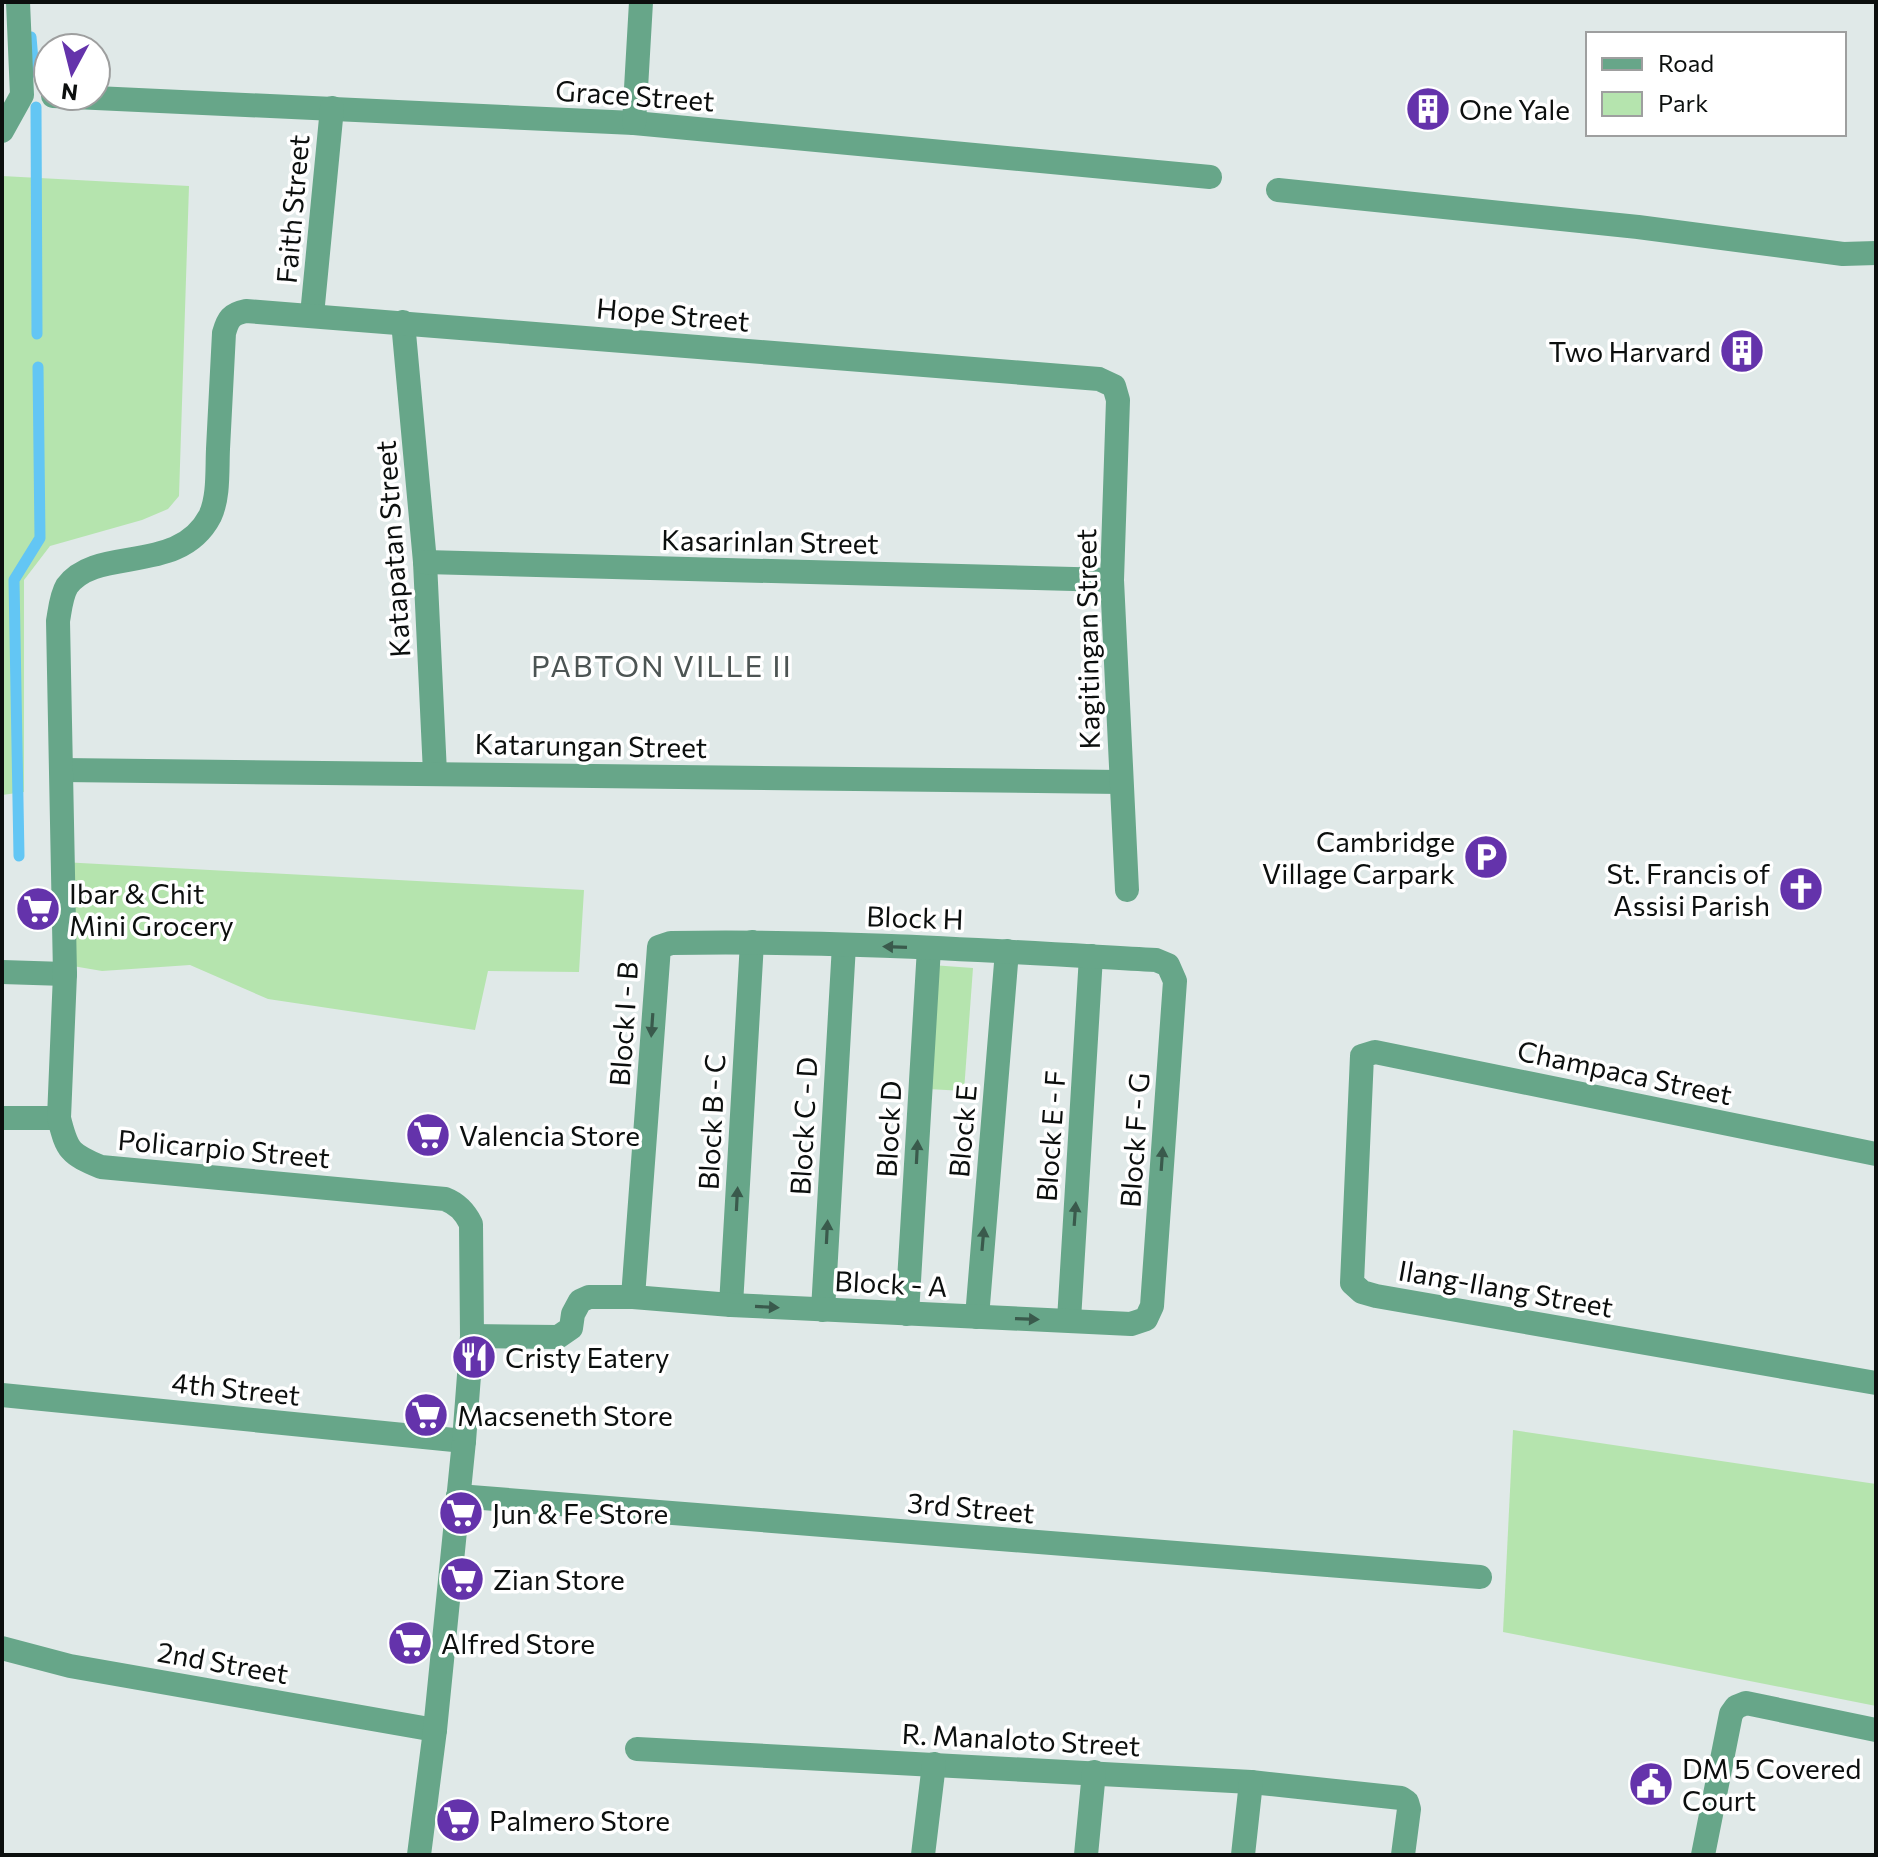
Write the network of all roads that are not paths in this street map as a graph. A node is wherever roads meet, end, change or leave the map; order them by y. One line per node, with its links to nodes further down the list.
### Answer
1 (18, 2): 3 (street)
2 (641, 2): 8 (street)
3 (11, 27): 4 (street)
4 (22, 95): 5 (street, Grace Street); 9 (street)
5 (32, 95)
6 (112, 99): 7 (street, Grace Street)
7 (332, 108): 8 (street, Grace Street); 13 (street, Faith Street)
8 (634, 123): 10 (street, Grace Street)
9 (2, 131)
10 (1210, 177)
11 (1278, 190): 12 (street)
12 (1876, 253)
13 (312, 315): 14 (street, Hope Street); 15 (street, Hope Street)
14 (227, 320): 19 (street, Policarpio Street)
15 (403, 322): 16 (street, Hope Street); 17 (street, Katapatan Street)
16 (1114, 386): 18 (street, Kagitingan Street)
17 (425, 562): 18 (street, Kasarinlan Street); 20 (street, Katapatan Street)
18 (1112, 580): 21 (street, Kagitingan Street)
19 (62, 770): 20 (street, Katarungan Street); 31 (street, Policarpio Street)
20 (435, 773): 21 (street, Katarungan Street)
21 (1121, 782): 22 (street, Kagitingan Street)
22 (1127, 890)
23 (752, 942): 24 (street, Block H); 25 (street, Block H); 37 (street, Block B - C, one-way to 23)
24 (844, 945): 26 (street, Block H, one-way to 24); 38 (street, Block C - D, one-way to 24)
25 (659, 947): 36 (street, Block I - B, one-way to 36)
26 (929, 948): 27 (street, Block H); 39 (street, Block D, one-way to 26)
27 (1007, 951): 28 (street, Block H); 40 (street, Block E, one-way to 27)
28 (1091, 956): 29 (street, Block H); 42 (street, Block E - F, one-way to 28)
29 (1168, 965): 41 (street, Block F - G, one-way to 29)
30 (2, 972): 31 (street)
31 (65, 974): 34 (street, Policarpio Street)
32 (1362, 1056): 35 (street, Champaca Street); 44 (street, Ilang-Ilang Street)
33 (2, 1118): 34 (street)
34 (59, 1118): 43 (street, Policarpio Street)
35 (1876, 1154)
36 (633, 1297): 37 (street, Block - A); 43 (street, Block - A)
37 (731, 1305): 38 (street, Block - A, one-way to 38)
38 (823, 1310): 39 (street, Block - A)
39 (907, 1314): 40 (street, Block - A)
40 (977, 1317): 42 (street, Block - A, one-way to 42)
41 (1146, 1319): 42 (street, Block - A)
42 (1069, 1320)
43 (472, 1336): 46 (street, Policarpio Street)
44 (1876, 1383)
45 (2, 1395): 46 (street, 4th Street)
46 (464, 1441): 47 (street, Policarpio Street)
47 (458, 1496): 48 (street, 3rd Street); 50 (street, Policarpio Street)
48 (1480, 1577)
49 (2, 1648): 50 (street, 2nd Street)
50 (435, 1730): 56 (street, Policarpio Street)
51 (1876, 1730): 61 (street)
52 (637, 1749): 53 (street, R. Manaloto Street)
53 (934, 1764): 54 (street, R. Manaloto Street); 57 (street)
54 (1094, 1772): 55 (street, R. Manaloto Street); 58 (street)
55 (1251, 1782): 59 (street); 60 (street, R. Manaloto Street)
56 (419, 1855)
57 (923, 1855)
58 (1086, 1855)
59 (1243, 1855)
60 (1403, 1855)
61 (1703, 1855)

